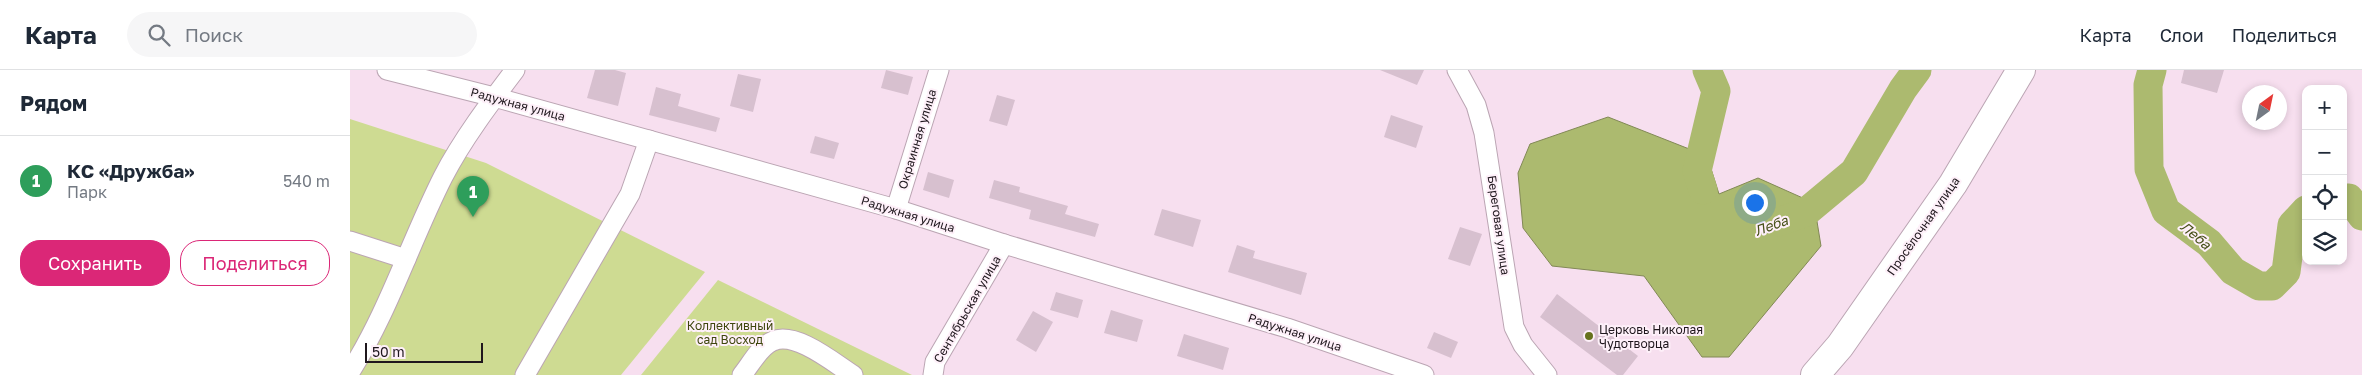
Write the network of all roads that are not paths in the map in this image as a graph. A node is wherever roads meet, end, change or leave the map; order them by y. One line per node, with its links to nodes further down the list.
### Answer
1 (387, 70): 6 (street, Радужная улица)
2 (515, 70): 6 (street)
3 (939, 70): 8 (street, Окраинная улица)
4 (1457, 70): 18 (street, Береговая улица)
5 (2022, 70): 19 (main road, Просёлочная улица)
6 (494, 97): 7 (street, Радужная улица); 11 (street)
7 (649, 140): 8 (street, Радужная улица); 13 (street)
8 (896, 209): 10 (street, Радужная улица)
9 (350, 241): 11 (street)
10 (1004, 244): 16 (street, Сентябрьская улица); 17 (street, Радужная улица)
11 (406, 259): 12 (street)
12 (350, 372)
13 (525, 375)
14 (742, 375): 15 (street)
15 (852, 375)
16 (933, 375)
17 (1424, 375)
18 (1547, 375)
19 (1815, 375)

